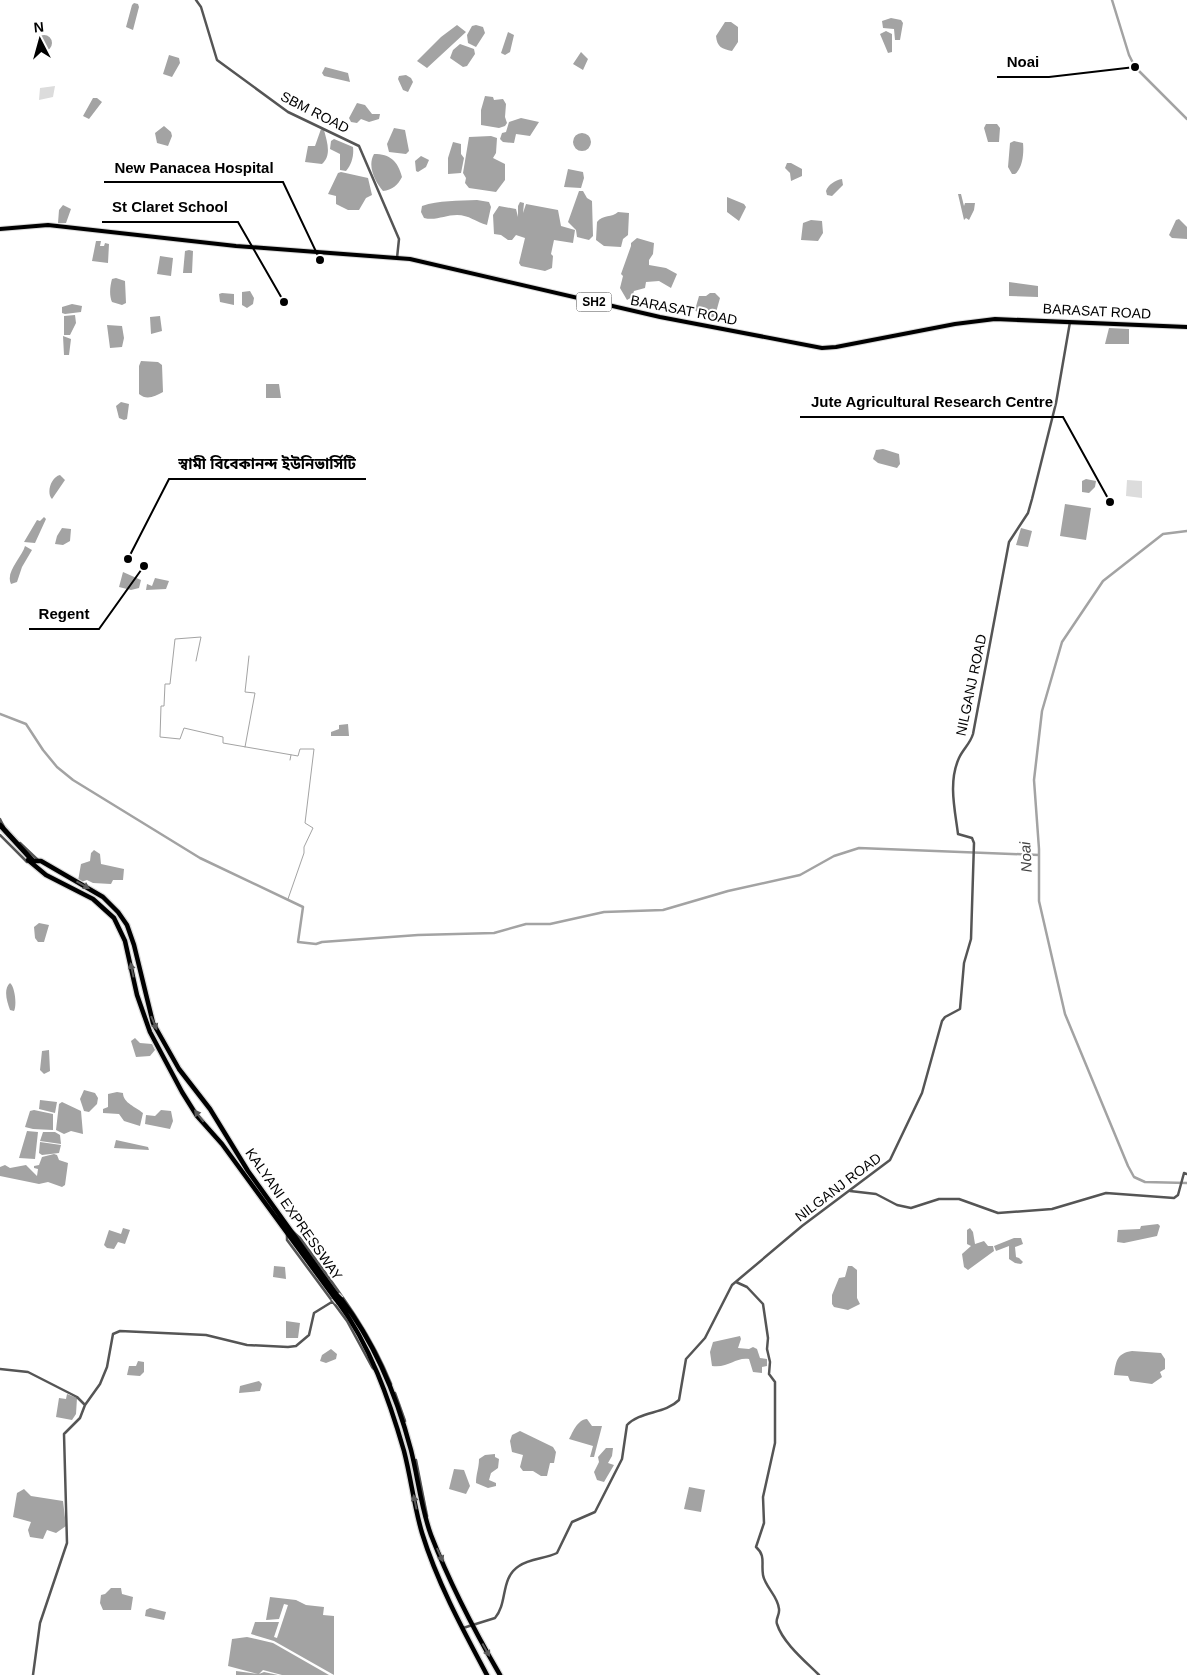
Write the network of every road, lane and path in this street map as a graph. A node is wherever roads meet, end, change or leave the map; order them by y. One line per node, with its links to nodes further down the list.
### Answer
1 (196, 0): 3 (street, SBM ROAD)
2 (0, 230): 3 (main road, BARASAT ROAD / SH2)
3 (397, 258): 4 (main road, BARASAT ROAD / SH2)
4 (1070, 322): 5 (main road, BARASAT ROAD / SH2); 14 (street, NILGANJ ROAD)
5 (1187, 327)
6 (0, 819): 11 (street, KALYANI EXPRESSWAY)
7 (0, 825): 10 (highway, KALYANI EXPRESSWAY)
8 (0, 830): 10 (highway, KALYANI EXPRESSWAY)
9 (0, 835): 12 (street, KALYANI EXPRESSWAY)
10 (30, 860): 11 (highway); 12 (highway, KALYANI EXPRESSWAY)
11 (41, 862): 15 (highway, KALYANI EXPRESSWAY, one-way to 15)
12 (37, 868): 15 (highway, KALYANI EXPRESSWAY, one-way to 12)
13 (1187, 1174): 14 (street)
14 (850, 1191): 16 (street, NILGANJ ROAD)
15 (289, 1232): 17 (highway, KALYANI EXPRESSWAY); 17 (street)
16 (736, 1282): 20 (street, NILGANJ ROAD); 25 (street)
17 (337, 1298): 19 (street); 20 (highway, KALYANI EXPRESSWAY, one-way to 20); 21 (highway, KALYANI EXPRESSWAY, one-way to 17)
18 (0, 1369): 19 (street)
19 (85, 1405): 22 (street)
20 (472, 1626): 21 (street, NILGANJ ROAD); 24 (highway, KALYANI EXPRESSWAY, one-way to 24)
21 (462, 1628): 23 (highway, KALYANI EXPRESSWAY)
22 (33, 1675)
23 (487, 1675)
24 (500, 1675)
25 (819, 1675)

